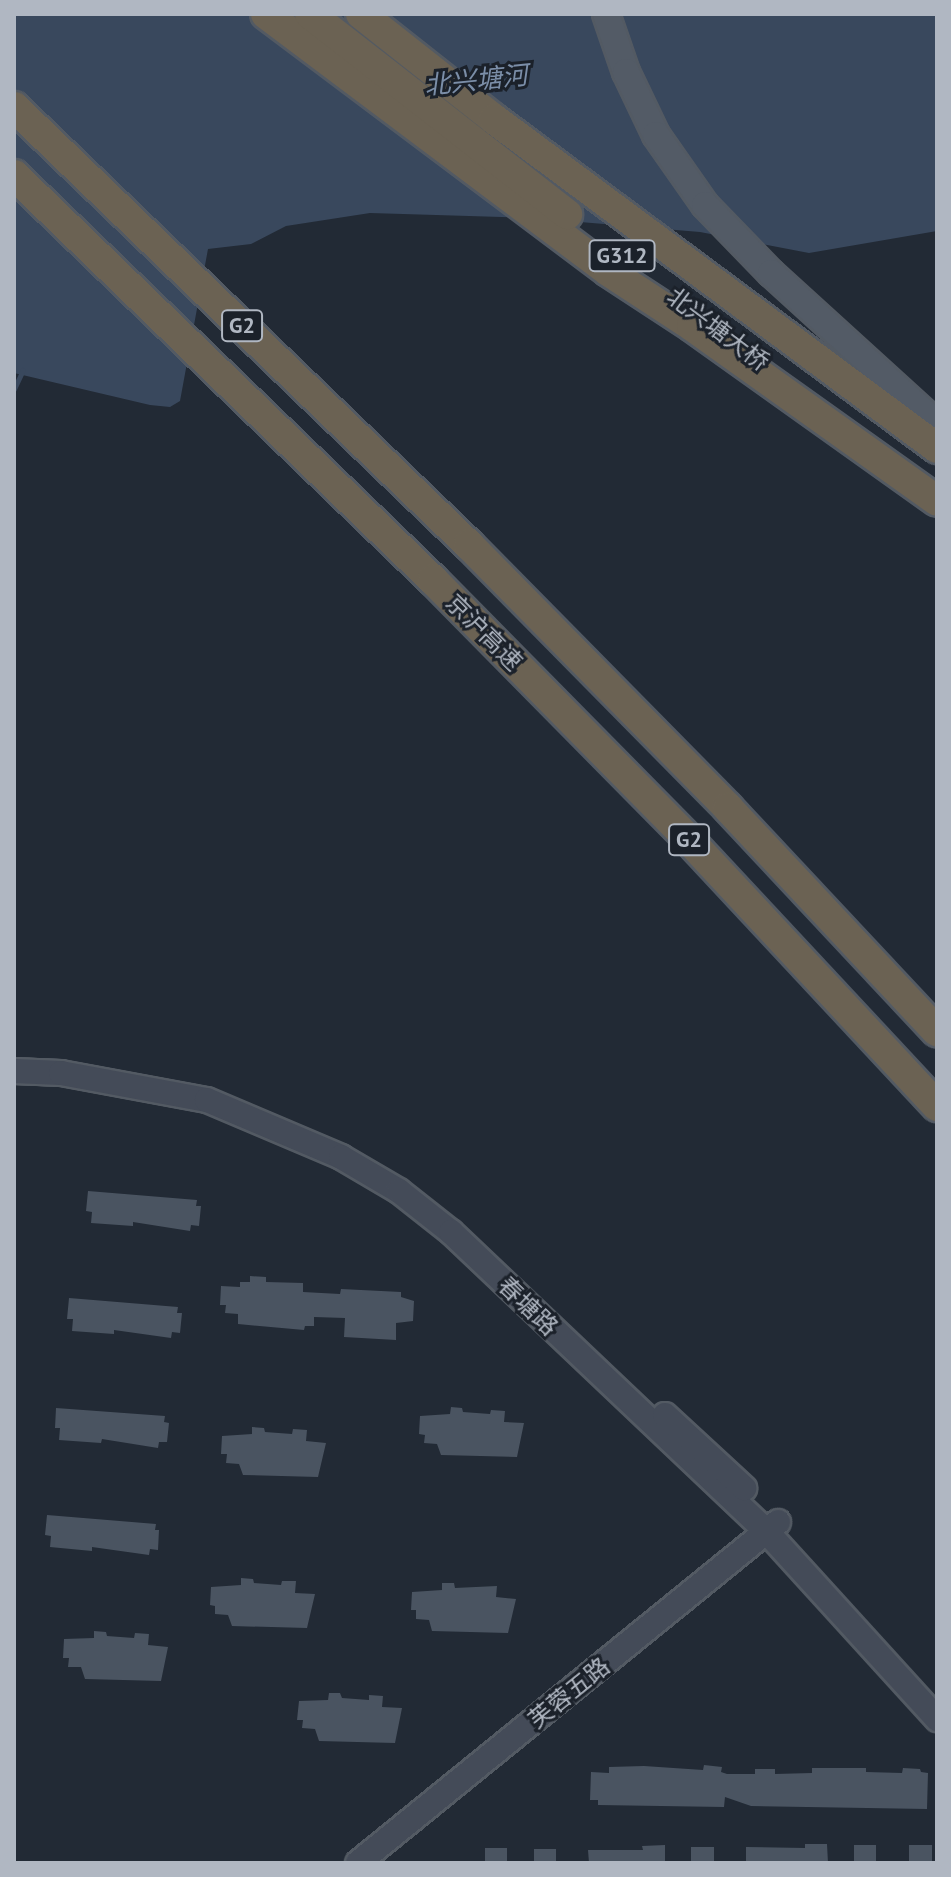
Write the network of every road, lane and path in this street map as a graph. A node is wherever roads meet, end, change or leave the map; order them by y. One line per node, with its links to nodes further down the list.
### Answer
1 (269, 14): 4 (highway)
2 (361, 14): 8 (highway, 北兴塘大桥 / G312)
3 (610, 19): 7 (main road)
4 (302, 24): 9 (highway, 北兴塘大桥 / G312); 10 (highway)
5 (14, 107): 11 (highway, 京沪高速 / G2)
6 (14, 175): 14 (highway, 京沪高速 / G2)
7 (937, 424)
8 (937, 448)
9 (937, 495)
10 (937, 501)
11 (937, 1031)
12 (14, 1061): 15 (street, 春塘路)
13 (14, 1071): 15 (street, 春塘路)
14 (937, 1106)
15 (773, 1527): 16 (street, 春塘路); 17 (street, 春塘路); 18 (street, 芙蓉五路)
16 (937, 1695)
17 (937, 1719)
18 (358, 1863)

